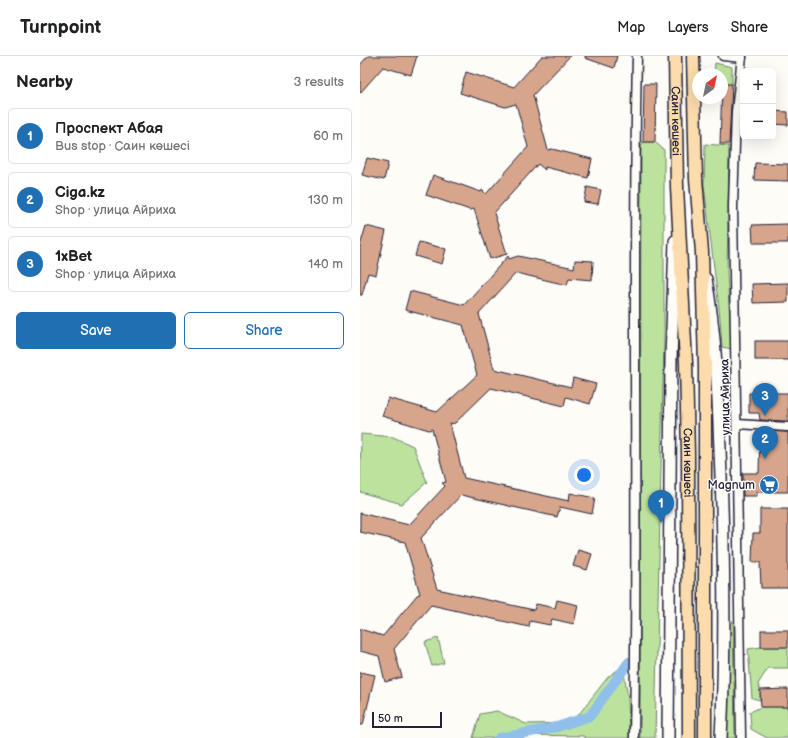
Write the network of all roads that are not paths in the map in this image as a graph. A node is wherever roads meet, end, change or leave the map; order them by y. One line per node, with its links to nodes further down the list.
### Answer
1 (637, 56): 14 (street)
2 (675, 56): 6 (main road, Саин көшесі)
3 (693, 56): 7 (main road, Саин көшесі)
4 (723, 56): 5 (street)
5 (742, 57): 8 (street, улица Айриха)
6 (676, 187): 12 (main road, Саин көшесі); 15 (main road, Саин көшесі)
7 (702, 252): 10 (main road, Саин көшесі); 16 (main road, Саин көшесі)
8 (737, 424): 9 (street); 11 (street, улица Айриха)
9 (788, 427)
10 (722, 494): 11 (street); 13 (main road, Саин көшесі)
11 (738, 494): 17 (street, улица Айриха)
12 (668, 736)
13 (722, 736)
14 (634, 738)
15 (689, 738)
16 (705, 738)
17 (741, 738)

